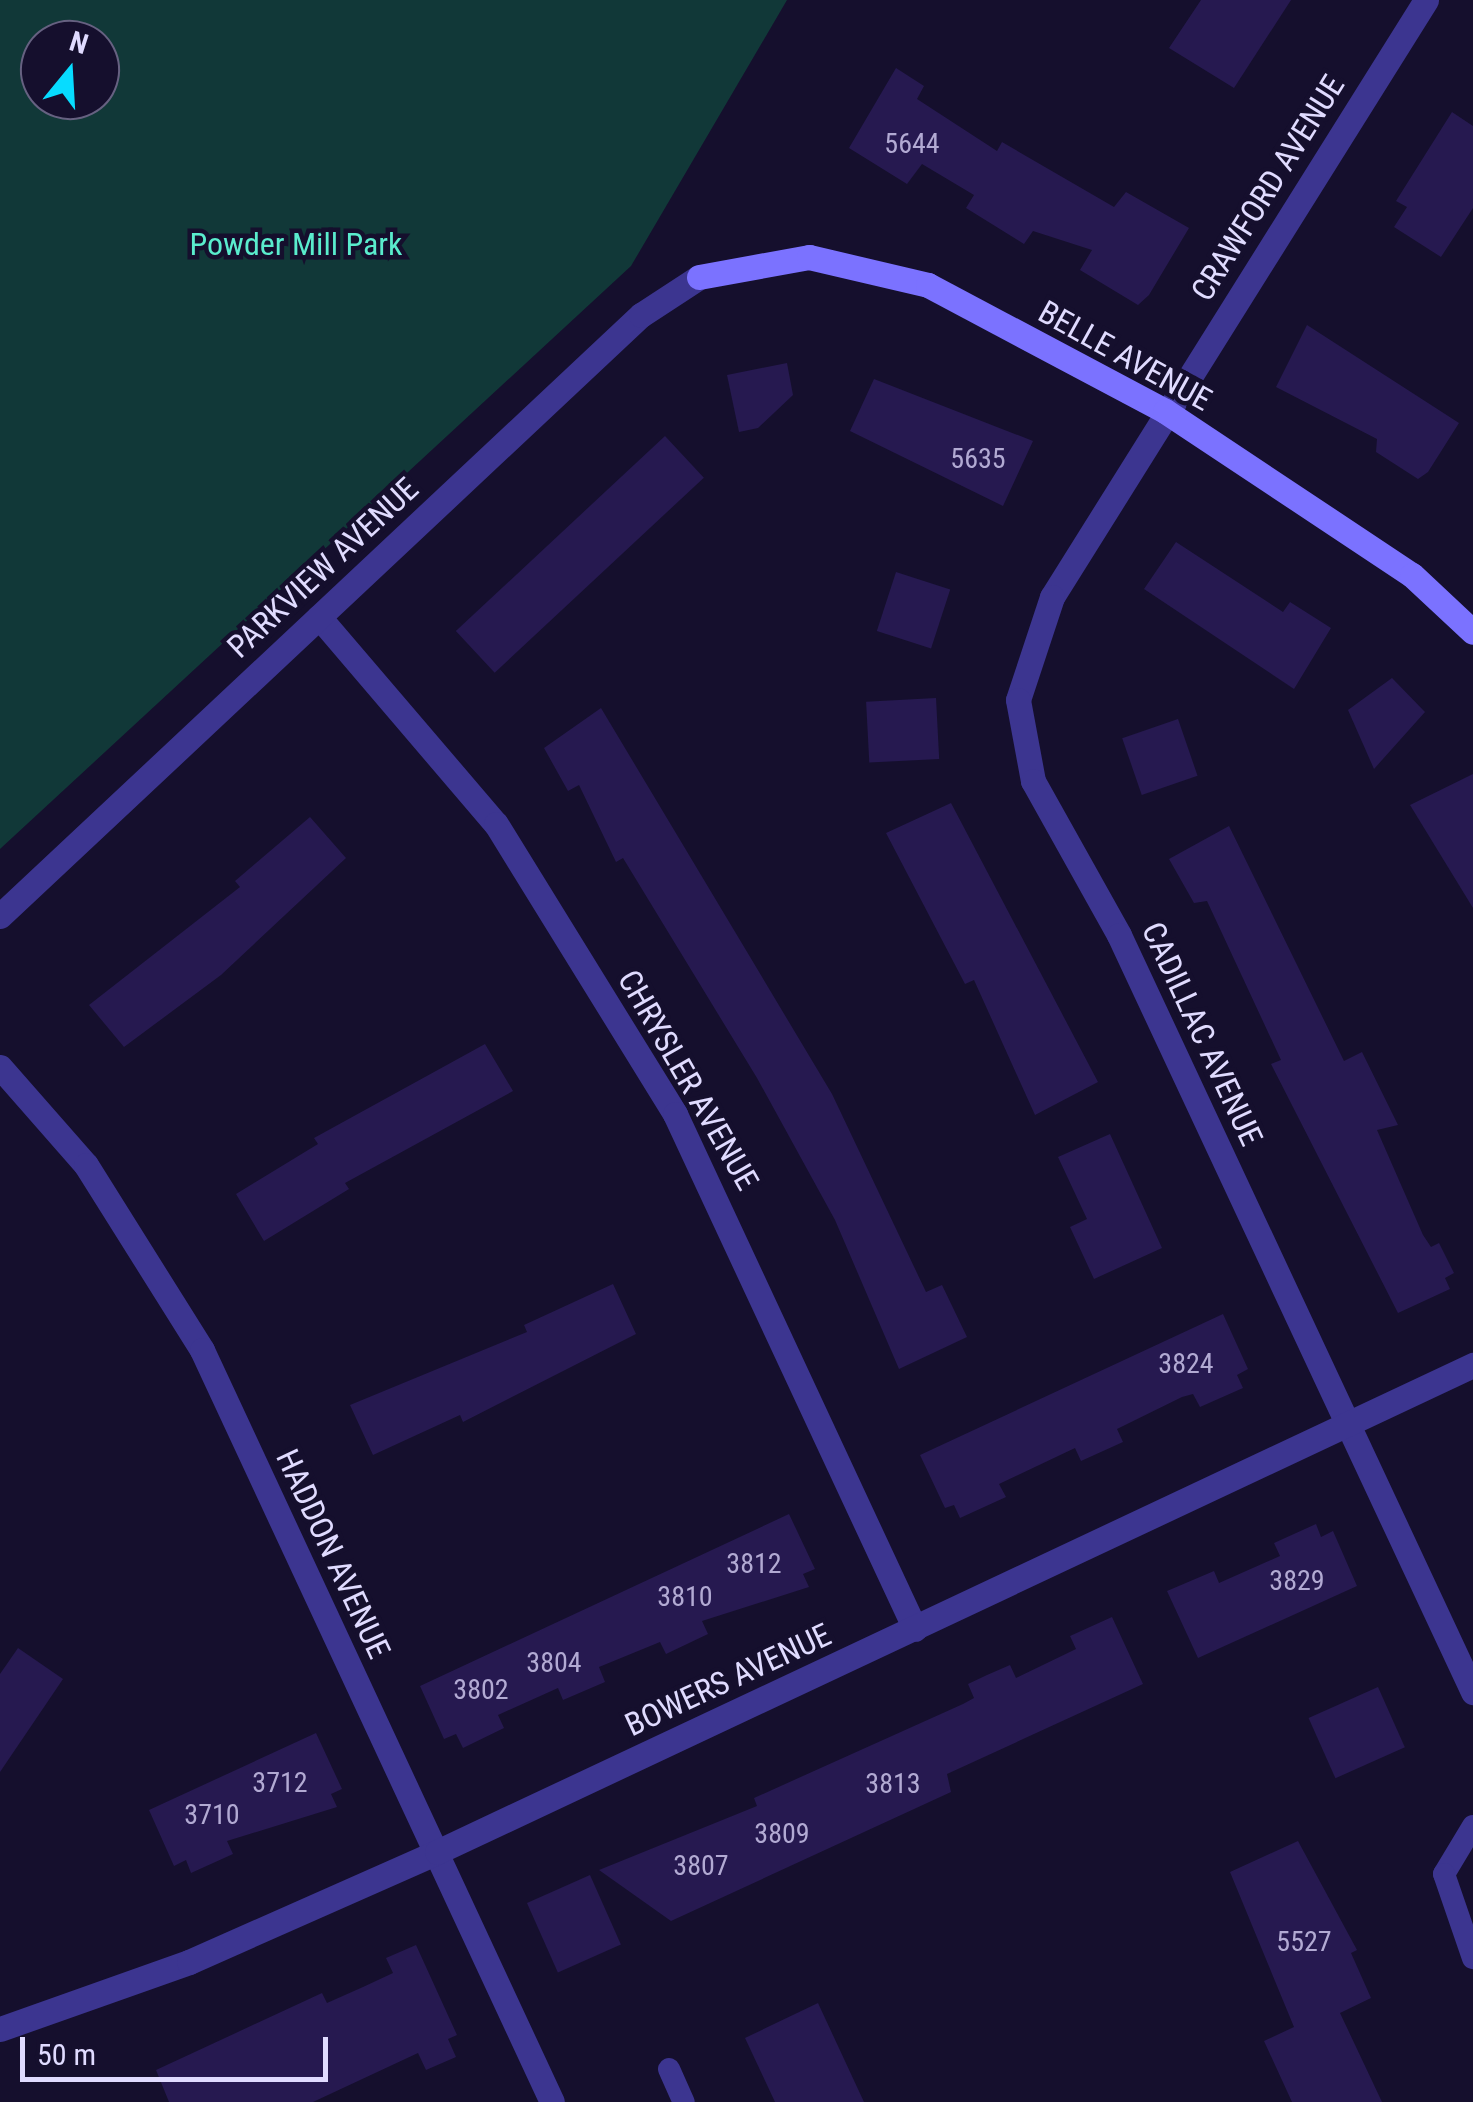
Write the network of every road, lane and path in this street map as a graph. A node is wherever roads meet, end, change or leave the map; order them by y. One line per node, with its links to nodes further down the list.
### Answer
1 (1426, 0): 3 (street, CRAWFORD AVENUE)
2 (699, 277): 3 (street, BELLE AVENUE); 4 (street, PARKVIEW AVENUE)
3 (1165, 412): 5 (street, BELLE AVENUE); 9 (street, CADILLAC AVENUE)
4 (319, 617): 6 (street, PARKVIEW AVENUE); 10 (street, CHRYSLER AVENUE)
5 (1473, 632)
6 (0, 916)
7 (0, 1067): 13 (street, HADDON AVENUE)
8 (1473, 1365): 9 (street, BOWERS AVENUE)
9 (1348, 1422): 10 (street, BOWERS AVENUE); 11 (street, CADILLAC AVENUE)
10 (915, 1629): 13 (street, BOWERS AVENUE)
11 (1473, 1692)
12 (1473, 1826): 14 (lane)
13 (437, 1852): 15 (street, BOWERS AVENUE); 17 (street, HADDON AVENUE)
14 (1473, 1958)
15 (0, 2029)
16 (669, 2069): 18 (lane)
17 (552, 2102)
18 (684, 2102)

